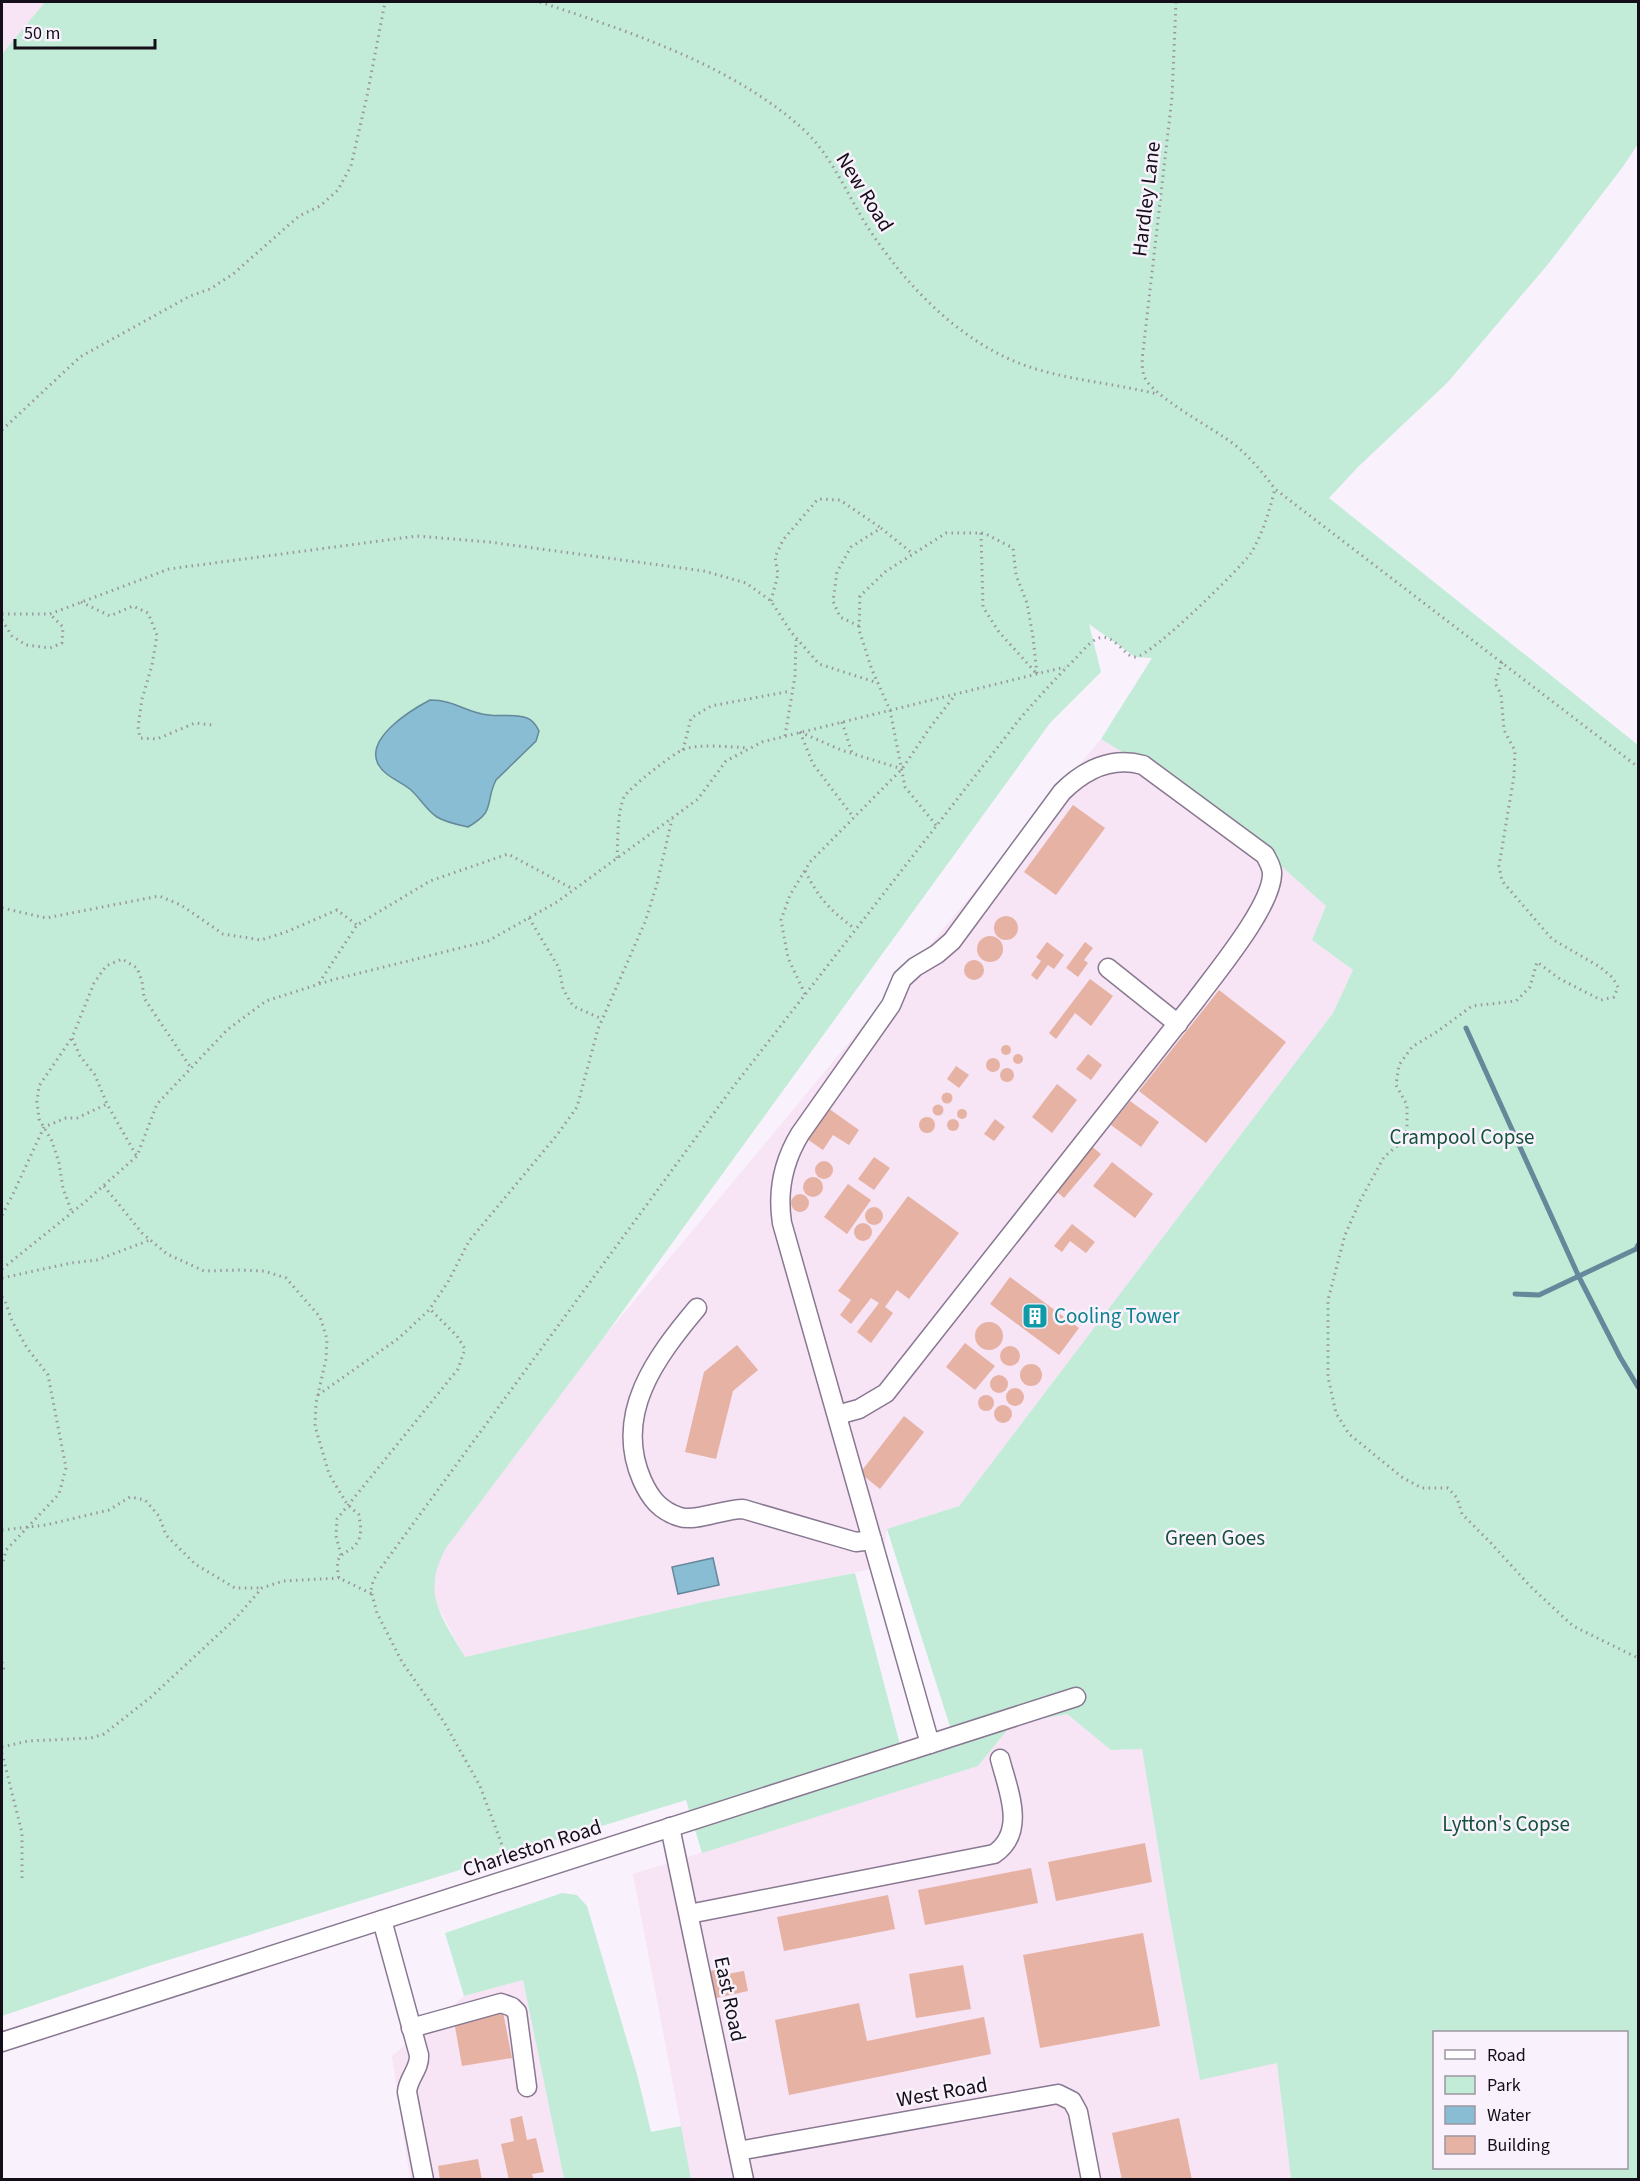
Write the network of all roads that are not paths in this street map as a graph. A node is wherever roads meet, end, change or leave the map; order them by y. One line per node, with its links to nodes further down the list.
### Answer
1 (1108, 968): 2 (lane)
2 (1178, 1024): 4 (lane); 4 (lane)
3 (697, 1308): 5 (lane)
4 (837, 1415): 5 (lane)
5 (872, 1540): 7 (lane)
6 (1076, 1697): 7 (lane, Charleston Road)
7 (930, 1744): 9 (lane, Charleston Road)
8 (1000, 1759): 10 (lane)
9 (670, 1827): 10 (lane, East Road); 11 (lane, Charleston Road)
10 (689, 1914): 15 (lane, East Road)
11 (382, 1920): 12 (lane); 13 (lane, Charleston Road)
12 (411, 2028): 14 (lane); 16 (lane)
13 (2, 2042)
14 (527, 2086)
15 (738, 2151): 17 (lane, East Road); 18 (lane, West Road)
16 (424, 2180)
17 (744, 2180)
18 (1091, 2180)

